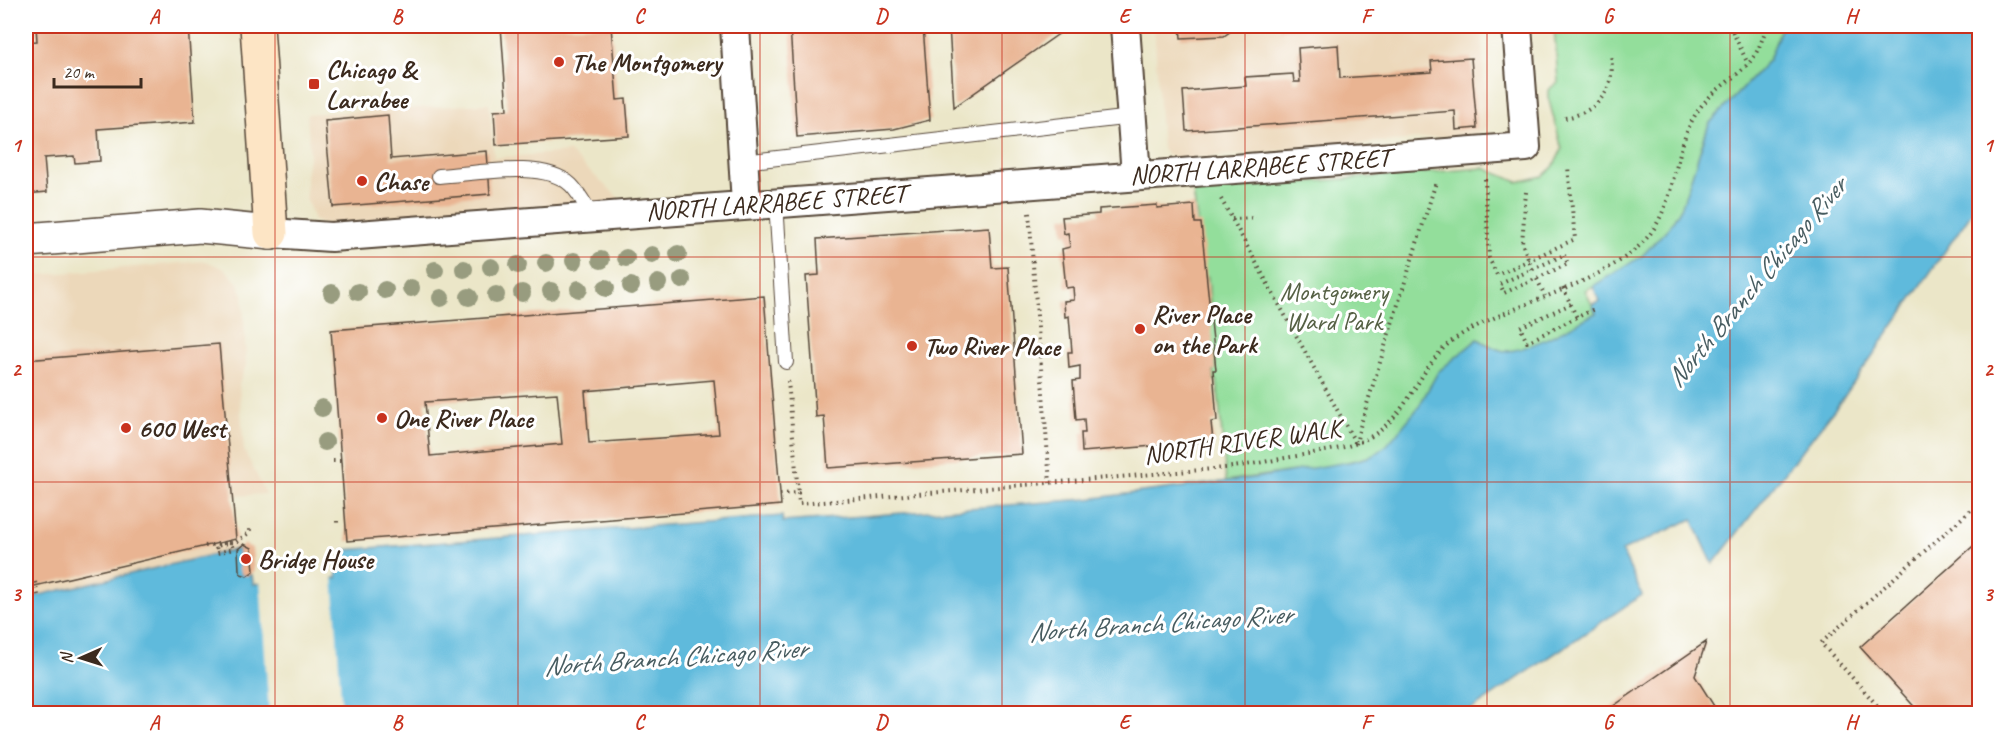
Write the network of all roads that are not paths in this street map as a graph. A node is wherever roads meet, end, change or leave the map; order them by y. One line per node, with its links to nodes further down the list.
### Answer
1 (257, 26): 12 (main road)
2 (735, 26): 6 (street)
3 (1125, 26): 5 (street)
4 (1517, 26): 7 (street, NORTH LARRABEE STREET)
5 (1132, 117): 6 (lane); 7 (street)
6 (743, 162): 10 (street)
7 (1136, 176): 9 (street, NORTH LARRABEE STREET)
8 (439, 177): 11 (lane)
9 (776, 202): 10 (street, NORTH LARRABEE STREET); 14 (lane)
10 (746, 204): 11 (street, NORTH LARRABEE STREET)
11 (593, 217): 12 (street, NORTH LARRABEE STREET)
12 (271, 233): 13 (street, NORTH LARRABEE STREET)
13 (26, 240)
14 (786, 362)

